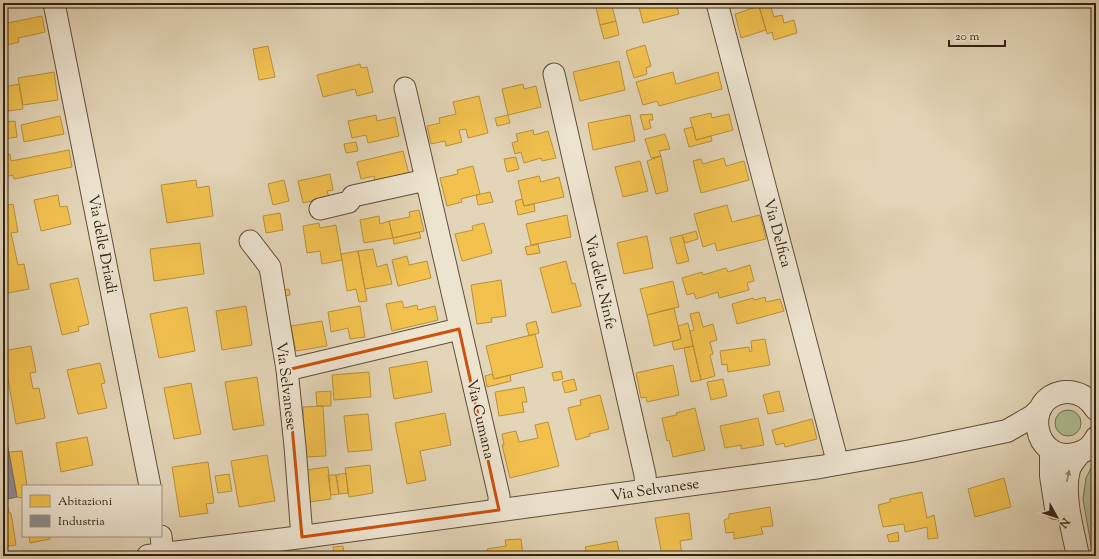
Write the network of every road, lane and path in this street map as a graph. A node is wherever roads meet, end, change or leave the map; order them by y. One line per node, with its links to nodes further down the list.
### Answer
1 (54, 3): 16 (street, Via delle Driadi)
2 (717, 3): 15 (street, Via Delfica)
3 (554, 74): 17 (street, Via delle Ninfe)
4 (405, 88): 5 (street, Via Cumana)
5 (426, 180): 6 (street); 8 (street, Via Cumana)
6 (320, 209)
7 (250, 241): 9 (street, Via Selvanese)
8 (460, 329): 9 (street); 18 (street, Via Cumana)
9 (287, 370): 19 (street, Via Selvanese)
10 (1093, 402): 11 (street, Via Selvanese)
11 (1040, 409): 12 (street, Via Selvanese); 13 (street)
12 (1007, 431): 13 (street, Via Selvanese); 15 (street, Via Selvanese)
13 (1045, 443): 14 (street, Via Selvanese); 21 (street)
14 (1089, 445): 22 (street, one-way to 14)
15 (838, 464): 17 (street, Via Selvanese)
16 (150, 485)
17 (646, 490): 18 (street, Via Selvanese)
18 (499, 510): 19 (street, Via Selvanese)
19 (302, 537): 20 (street, Via Selvanese)
20 (157, 549)
21 (1065, 556)
22 (1078, 556)

